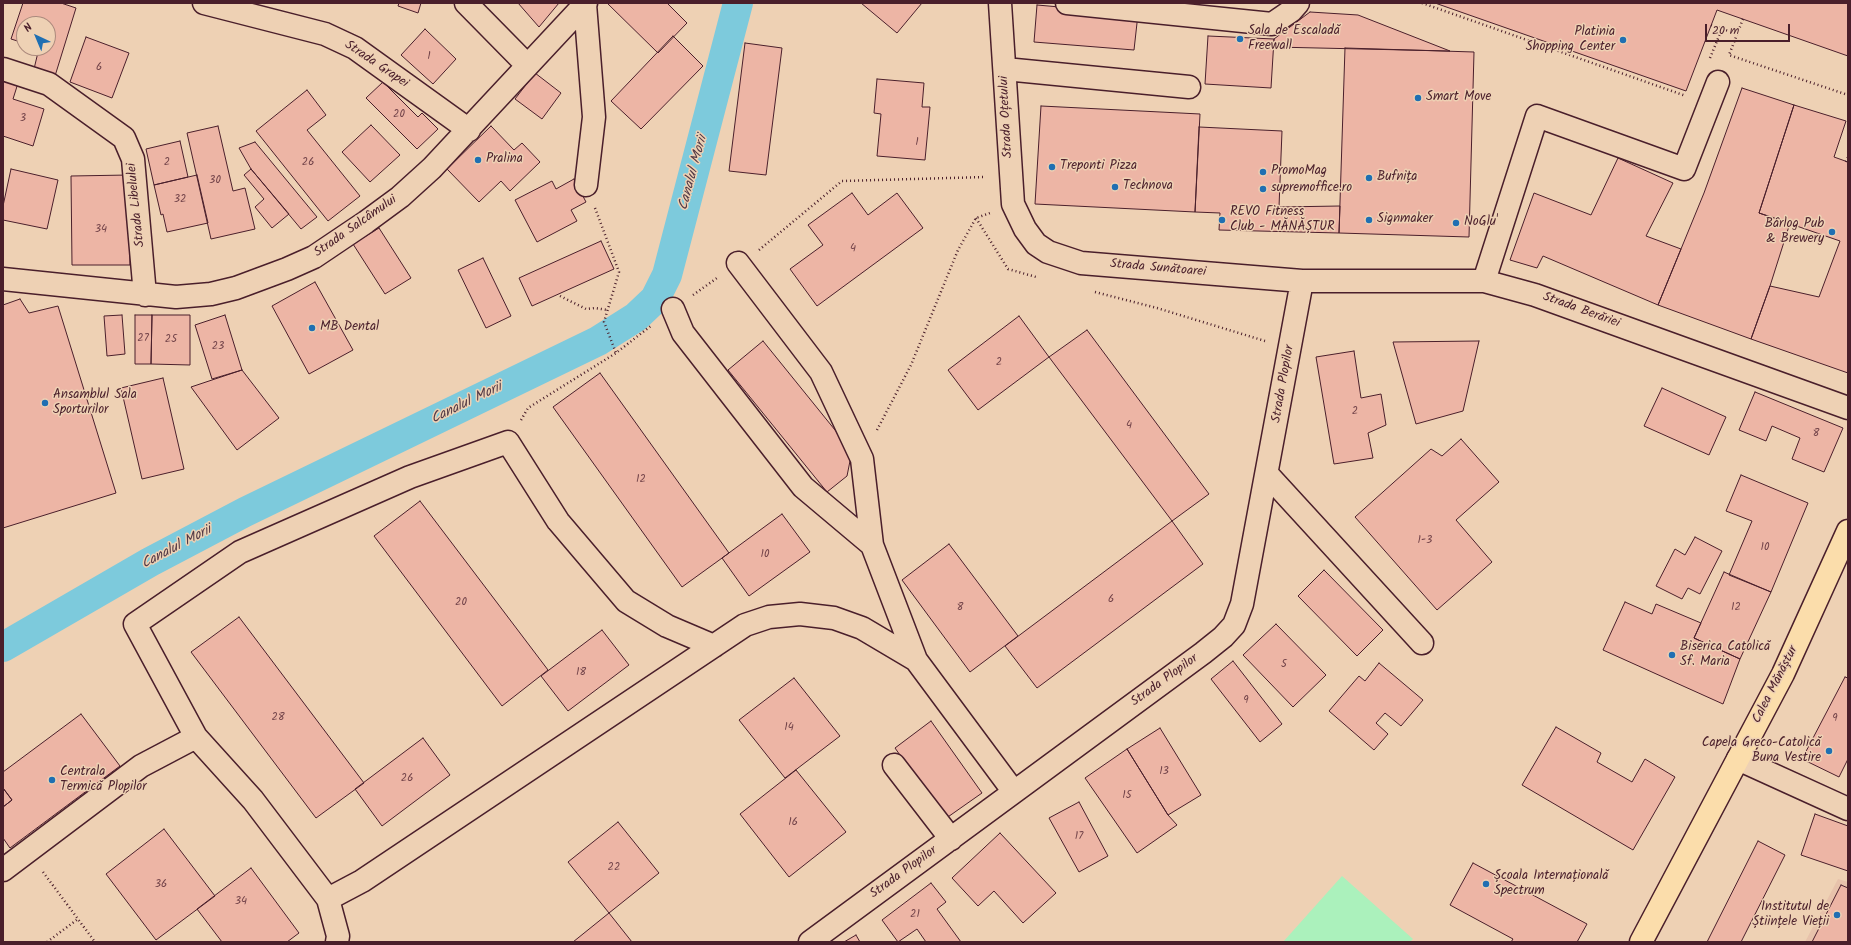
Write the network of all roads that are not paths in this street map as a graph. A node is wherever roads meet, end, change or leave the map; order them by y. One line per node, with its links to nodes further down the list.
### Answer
1 (204, 3): 12 (street, Strada Grapei)
2 (466, 3): 7 (street)
3 (1000, 3): 9 (street, Strada Oțetului)
4 (1067, 3): 5 (street)
5 (1298, 3)
6 (586, 4): 7 (street, Strada Salcâmului); 13 (street)
7 (527, 65): 12 (street, Strada Salcâmului)
8 (3, 69): 19 (street, Strada Libelulei)
9 (1005, 69): 11 (street); 14 (street, Strada Oțetului)
10 (1718, 82): 18 (street)
11 (1188, 87)
12 (469, 130): 19 (street, Strada Salcâmului)
13 (586, 185)
14 (1025, 229): 17 (street, Strada Sunătoarei)
15 (738, 263): 24 (street)
16 (3, 279): 19 (street, Strada Salcâmului)
17 (1302, 281): 18 (street, Strada Berăriei); 22 (street, Strada Plopilor)
18 (1484, 281): 21 (street, Strada Berăriei)
19 (145, 295)
20 (673, 309): 24 (street)
21 (1848, 408)
22 (1267, 474): 25 (street); 31 (street, Strada Plopilor)
23 (1848, 531): 29 (main road, Calea Mănăștur)
24 (872, 545): 27 (street)
25 (1422, 643)
26 (714, 646): 27 (street); 28 (street); 35 (street)
27 (916, 660): 31 (street)
28 (196, 737): 34 (street); 35 (street)
29 (1738, 759): 32 (street); 38 (main road, Calea Mănăștur)
30 (894, 765): 33 (street)
31 (1014, 792): 33 (street, Strada Plopilor)
32 (1848, 809)
33 (951, 839): 37 (street, Strada Plopilor)
34 (3, 870)
35 (328, 899): 36 (street)
36 (337, 942)
37 (810, 942)
38 (1641, 942)

